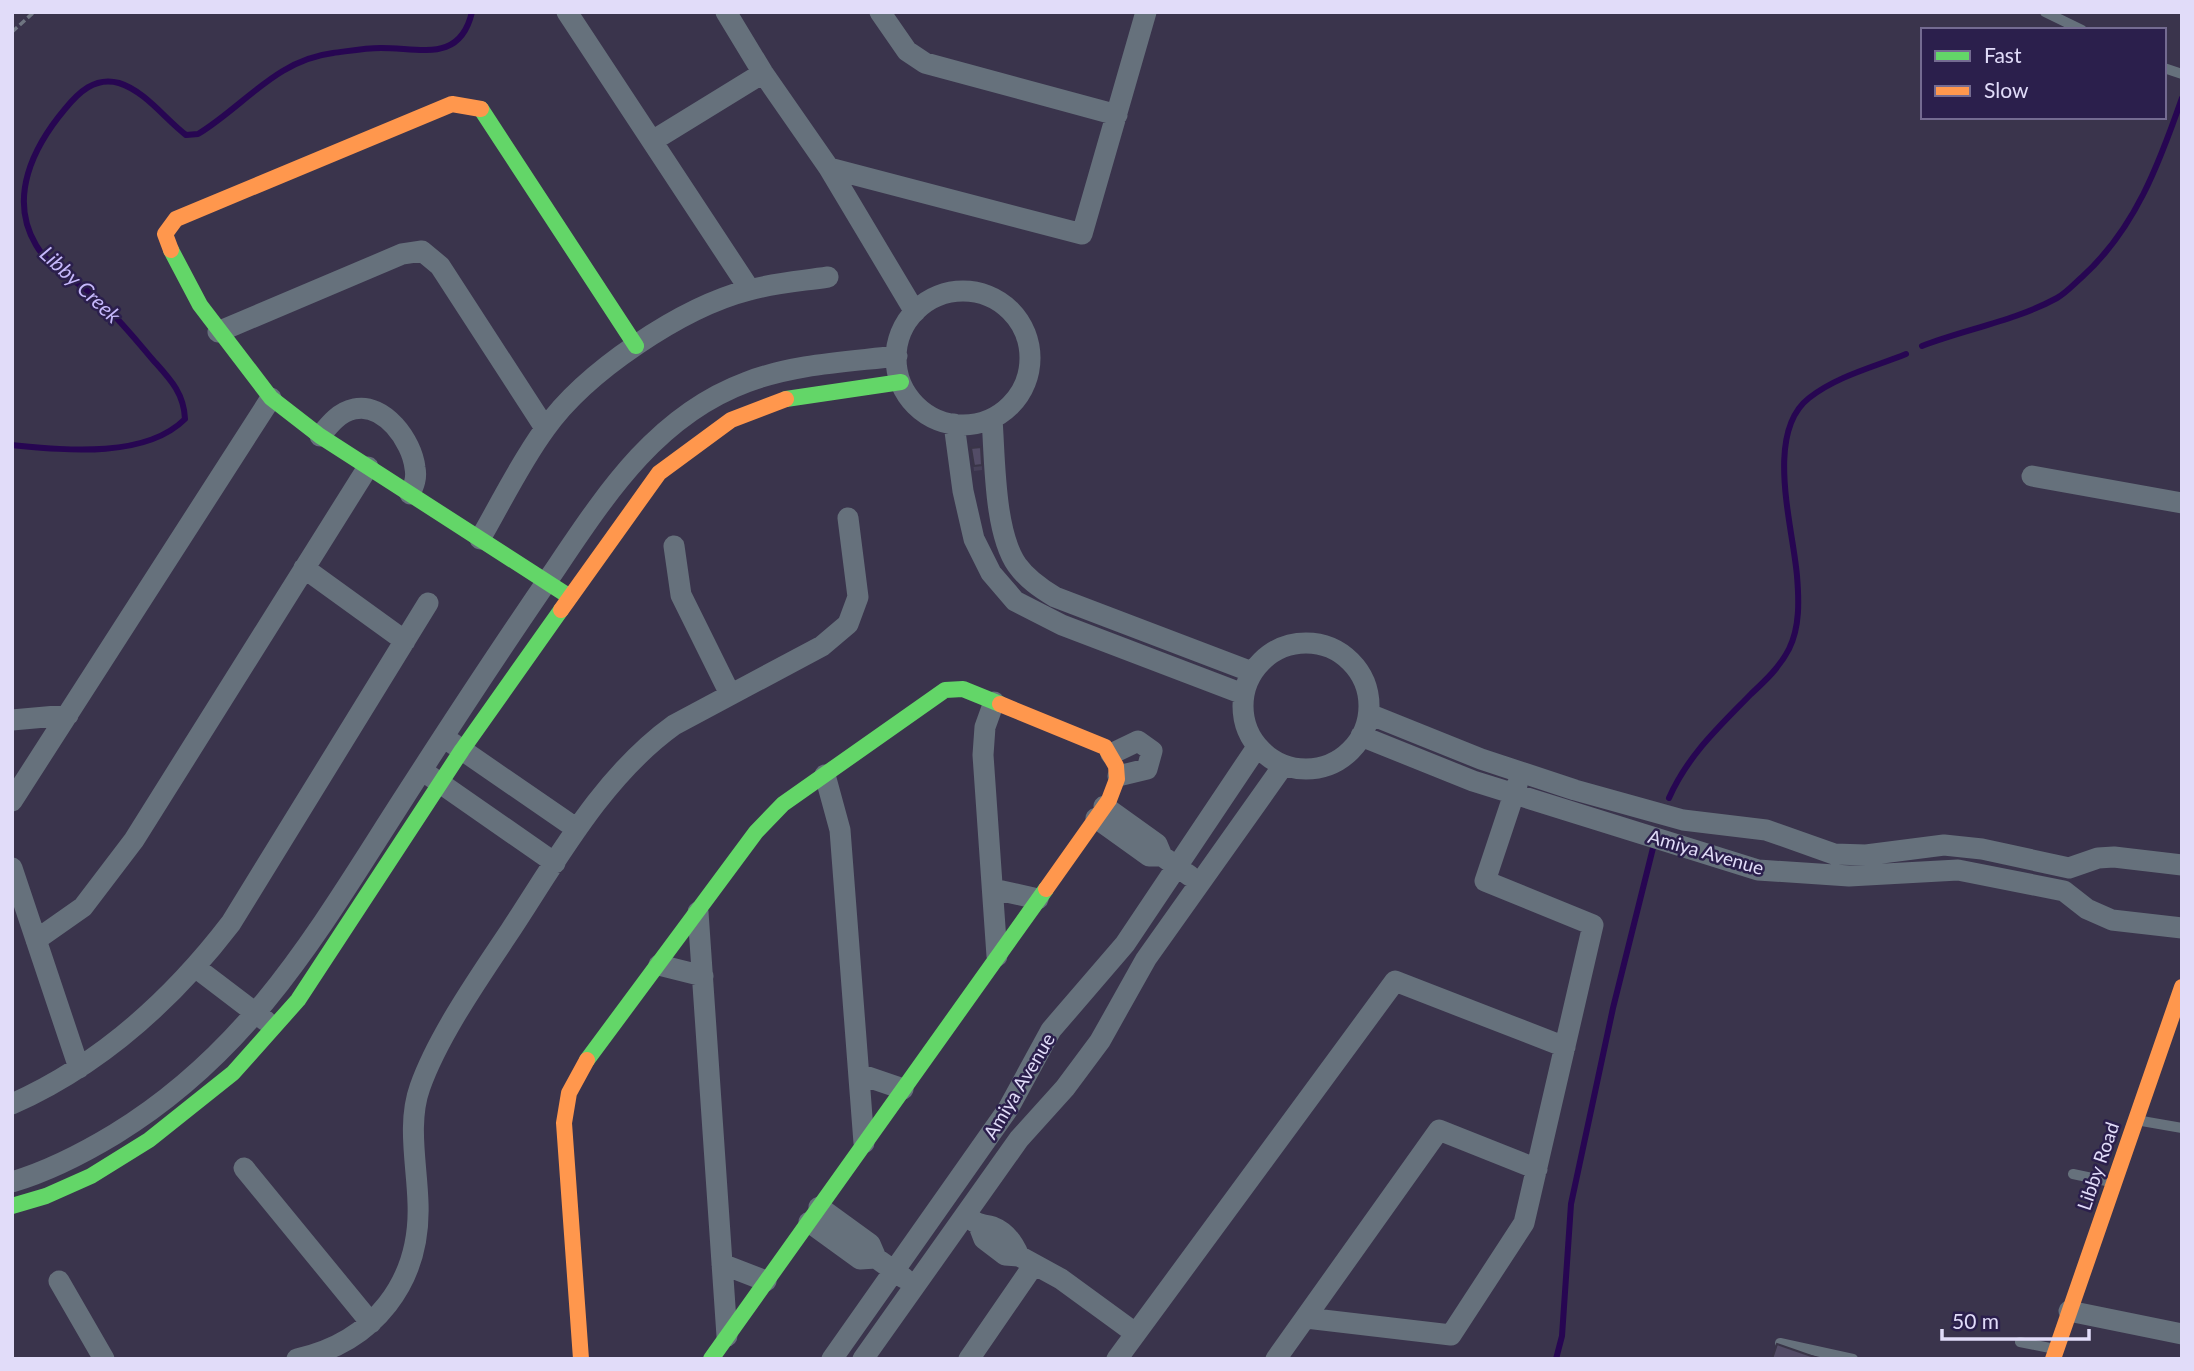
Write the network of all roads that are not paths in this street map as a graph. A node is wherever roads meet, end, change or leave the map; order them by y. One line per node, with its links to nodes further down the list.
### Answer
1 (567, 12): 9 (street)
2 (726, 12): 7 (street)
3 (880, 12): 8 (street)
4 (1146, 12): 8 (street)
5 (2045, 12): 6 (lane)
6 (2078, 28)
7 (763, 73): 9 (street); 10 (street)
8 (1117, 115): 10 (street)
9 (654, 140): 12 (street)
10 (829, 168): 13 (street)
11 (828, 277): 12 (street)
12 (750, 290): 15 (street)
13 (915, 312): 16 (street); 19 (street)
14 (218, 332): 15 (street); 18 (street); 21 (street)
15 (636, 346): 21 (street)
16 (897, 356): 17 (street); 35 (street)
17 (901, 382): 20 (street); 36 (street)
18 (271, 398): 22 (street); 44 (street)
19 (992, 419): 20 (street); 25 (street)
20 (954, 424): 26 (street)
21 (545, 428): 32 (street)
22 (320, 436): 23 (street); 27 (street)
23 (368, 467): 27 (street); 34 (street)
24 (2032, 476): 28 (street)
25 (999, 487): 26 (street); 29 (street)
26 (963, 491): 31 (street)
27 (410, 494): 32 (street)
28 (2182, 503)
29 (1001, 511): 31 (street); 39 (street)
30 (848, 517): 40 (street)
31 (968, 518): 41 (street)
32 (480, 539): 35 (street)
33 (674, 546): 40 (street)
34 (304, 568): 38 (street); 76 (street)
35 (547, 582): 36 (street); 46 (street)
36 (570, 597): 49 (street)
37 (428, 603): 38 (street)
38 (405, 641): 79 (street)
39 (1252, 672): 41 (street); 43 (street)
40 (730, 694): 63 (street)
41 (1243, 694): 48 (street)
42 (994, 702): 50 (street); 54 (street); 71 (street)
43 (1368, 714): 47 (street); 53 (street, Amiya Avenue)
44 (68, 715): 45 (street); 59 (street)
45 (12, 720)
46 (443, 736): 49 (street); 52 (street)
47 (1361, 736): 51 (street); 58 (street, Amiya Avenue)
48 (1257, 747): 51 (street); 57 (street, Amiya Avenue)
49 (463, 750): 56 (street); 63 (street)
50 (1111, 754): 55 (street); 55 (street)
51 (1283, 766): 60 (street, Amiya Avenue)
52 (421, 770): 56 (street); 82 (street)
53 (1521, 773): 58 (street); 69 (street, Amiya Avenue)
54 (825, 775): 74 (street); 86 (street)
55 (1118, 776): 61 (street)
56 (440, 783): 66 (street); 83 (street)
57 (1230, 785): 60 (street); 62 (street, Amiya Avenue)
58 (1514, 795): 72 (street, Amiya Avenue); 84 (street)
59 (12, 801)
60 (1256, 804): 64 (street, Amiya Avenue)
61 (1100, 812): 65 (street); 73 (street)
62 (1204, 826): 64 (street); 65 (street, Amiya Avenue)
63 (577, 829): 66 (street)
64 (1228, 844): 70 (street, Amiya Avenue)
65 (1170, 862): 70 (street); 97 (street, Amiya Avenue)
66 (555, 863): 109 (street)
67 (2182, 865): 69 (street, Amiya Avenue)
68 (12, 868): 76 (street)
69 (2069, 868): 72 (street)
70 (1200, 883): 100 (street, Amiya Avenue)
71 (993, 889): 73 (street); 77 (street)
72 (2064, 891): 75 (street, Amiya Avenue)
73 (1038, 899): 77 (street)
74 (698, 912): 78 (street); 80 (street)
75 (2182, 928)
76 (36, 940): 85 (street)
77 (997, 956): 87 (street)
78 (659, 965): 80 (street); 118 (street)
79 (195, 967): 82 (street); 85 (street)
80 (703, 976): 102 (street)
81 (2182, 987): 89 (street, Libby Road)
82 (256, 1013): 83 (street); 95 (street)
83 (274, 1027): 98 (street)
84 (1565, 1047): 93 (street); 110 (street)
85 (79, 1068): 88 (street)
86 (859, 1074): 87 (street); 91 (street)
87 (903, 1089): 91 (street)
88 (12, 1104)
89 (2136, 1120): 90 (lane); 96 (street, Libby Road)
90 (2182, 1128)
91 (864, 1143): 99 (street)
92 (244, 1168): 109 (street)
93 (1537, 1169): 108 (street); 108 (street)
94 (2073, 1174): 96 (lane)
95 (12, 1182)
96 (2114, 1183): 107 (street, Libby Road)
97 (945, 1200): 100 (street); 103 (street, Amiya Avenue)
98 (12, 1206)
99 (814, 1214): 103 (street); 105 (street)
100 (972, 1220): 101 (street); 106 (street, Amiya Avenue)
101 (1026, 1261): 110 (street); 122 (street)
102 (722, 1264): 105 (street); 112 (street)
103 (894, 1272): 106 (street); 120 (street, Amiya Avenue)
104 (59, 1281): 116 (street)
105 (766, 1281): 112 (street)
106 (915, 1286): 121 (street, Amiya Avenue)
107 (2069, 1311): 111 (street); 115 (street, Libby Road)
108 (1306, 1318): 124 (street)
109 (371, 1323): 117 (street)
110 (1135, 1333): 123 (street)
111 (2182, 1334)
112 (727, 1336): 119 (street)
113 (2020, 1342): 115 (lane)
114 (1780, 1343): 125 (lane)
115 (2055, 1354)
116 (104, 1359)
117 (297, 1359)
118 (581, 1359)
119 (711, 1359)
120 (832, 1359)
121 (863, 1359)
122 (969, 1359)
123 (1117, 1359)
124 (1276, 1359)
125 (1853, 1359)

